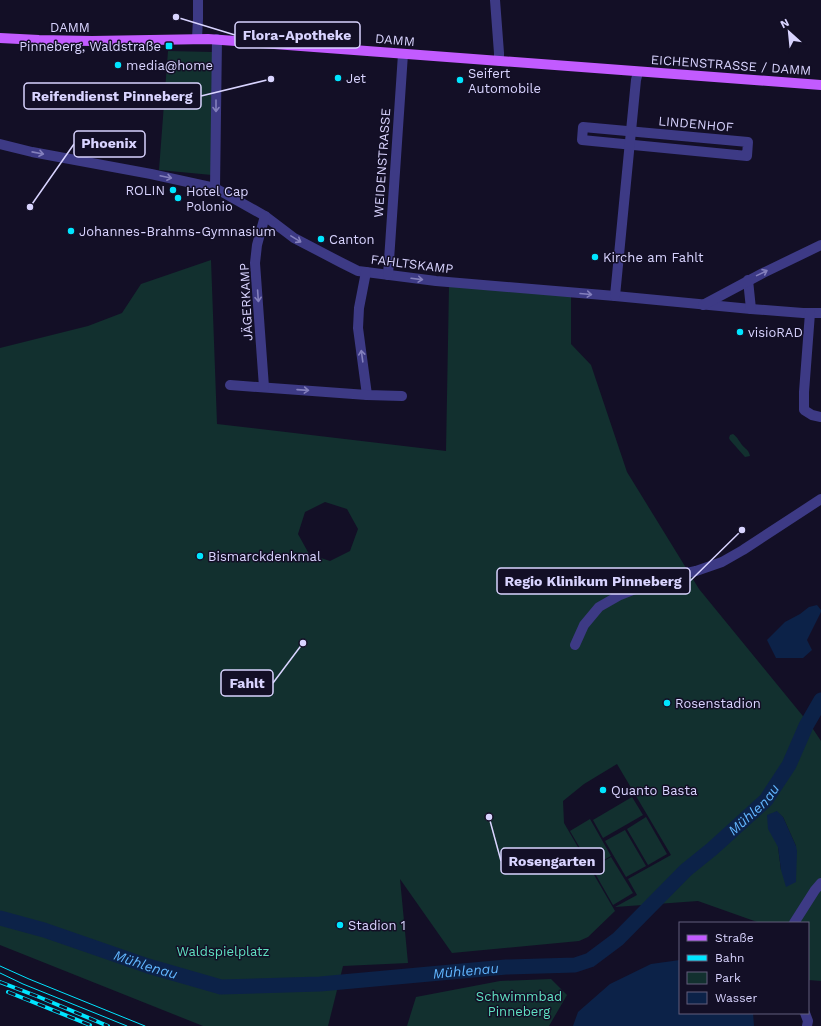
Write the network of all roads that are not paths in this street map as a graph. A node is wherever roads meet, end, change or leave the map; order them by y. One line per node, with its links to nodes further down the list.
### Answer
1 (198, 0): 4 (street)
2 (495, 0): 7 (street)
3 (0, 38): 4 (main road, DAMM)
4 (197, 38): 5 (main road, DAMM)
5 (217, 39): 6 (main road, DAMM); 14 (street, one-way to 14)
6 (403, 54): 7 (main road, DAMM); 18 (street, WEIDENSTRASSE)
7 (499, 61): 8 (main road, DAMM)
8 (596, 68): 9 (main road, EICHENSTRASSE / DAMM)
9 (638, 72): 10 (main road, EICHENSTRASSE / DAMM); 11 (street)
10 (821, 85)
11 (631, 131): 13 (street); 13 (street, LINDENHOF); 13 (street, LINDENHOF)
12 (0, 144): 14 (street, FAHLTSKAMP, one-way to 14)
13 (630, 145): 20 (street)
14 (216, 188): 15 (street, FAHLTSKAMP)
15 (265, 216): 17 (street, FAHLTSKAMP, one-way to 17); 26 (street, JÄGERKAMP, one-way to 26)
16 (821, 245): 19 (street, one-way to 16)
17 (366, 272): 18 (street, FAHLTSKAMP); 27 (street, one-way to 17)
18 (388, 275): 20 (street, FAHLTSKAMP, one-way to 20)
19 (748, 280): 21 (street); 22 (street)
20 (615, 296): 21 (street, FAHLTSKAMP)
21 (703, 305): 22 (street, FAHLTSKAMP)
22 (751, 309): 23 (street, FAHLTSKAMP)
23 (810, 313): 24 (street, FAHLTSKAMP); 29 (street)
24 (821, 313)
25 (230, 385): 26 (street)
26 (264, 387): 27 (street, one-way to 27)
27 (367, 395): 28 (street)
28 (402, 396)
29 (821, 417)
30 (821, 499): 31 (street)
31 (575, 645)
32 (821, 883): 33 (street)
33 (795, 922)
34 (805, 1014): 35 (street)
35 (807, 1026)

